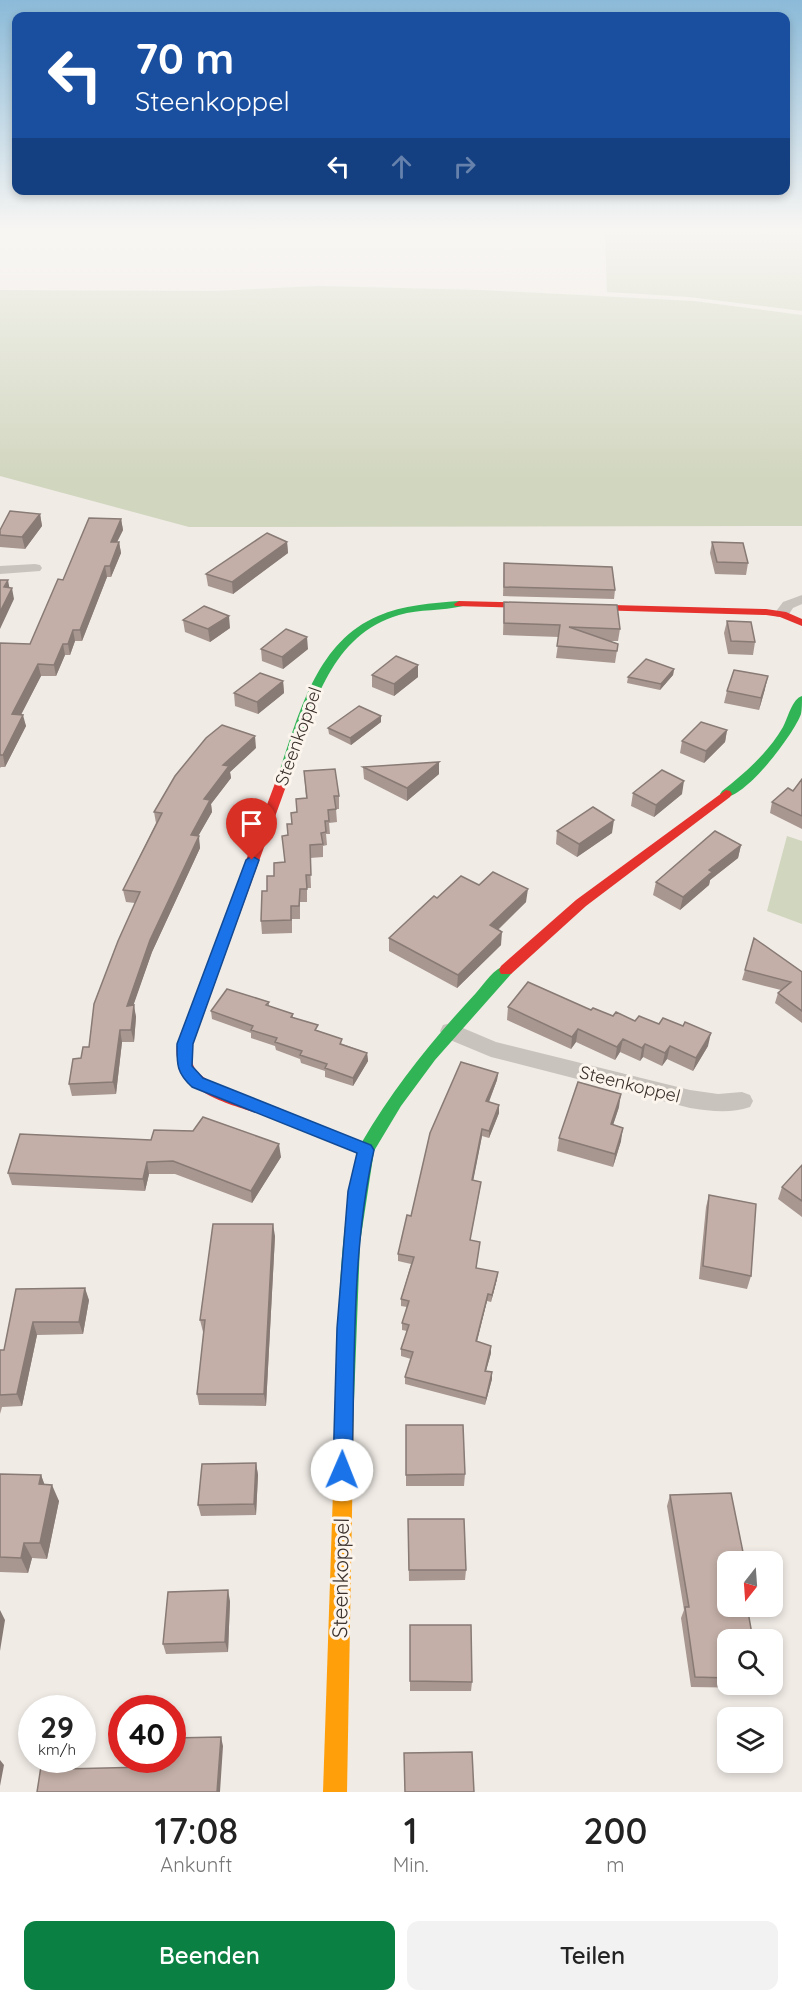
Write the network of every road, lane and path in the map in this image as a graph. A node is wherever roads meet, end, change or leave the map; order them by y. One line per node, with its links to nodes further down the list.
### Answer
1 (35, 568): 2 (street)
2 (0, 570)
3 (802, 599): 4 (street)
4 (782, 614): 5 (street, Steenkoppel); 9 (street, Steenkoppel)
5 (802, 623)
6 (802, 699): 7 (street, Steenkoppel)
7 (451, 1031): 8 (street, Steenkoppel); 9 (street, Steenkoppel)
8 (742, 1101)
9 (366, 1150): 10 (street, Steenkoppel)
10 (335, 1792)

